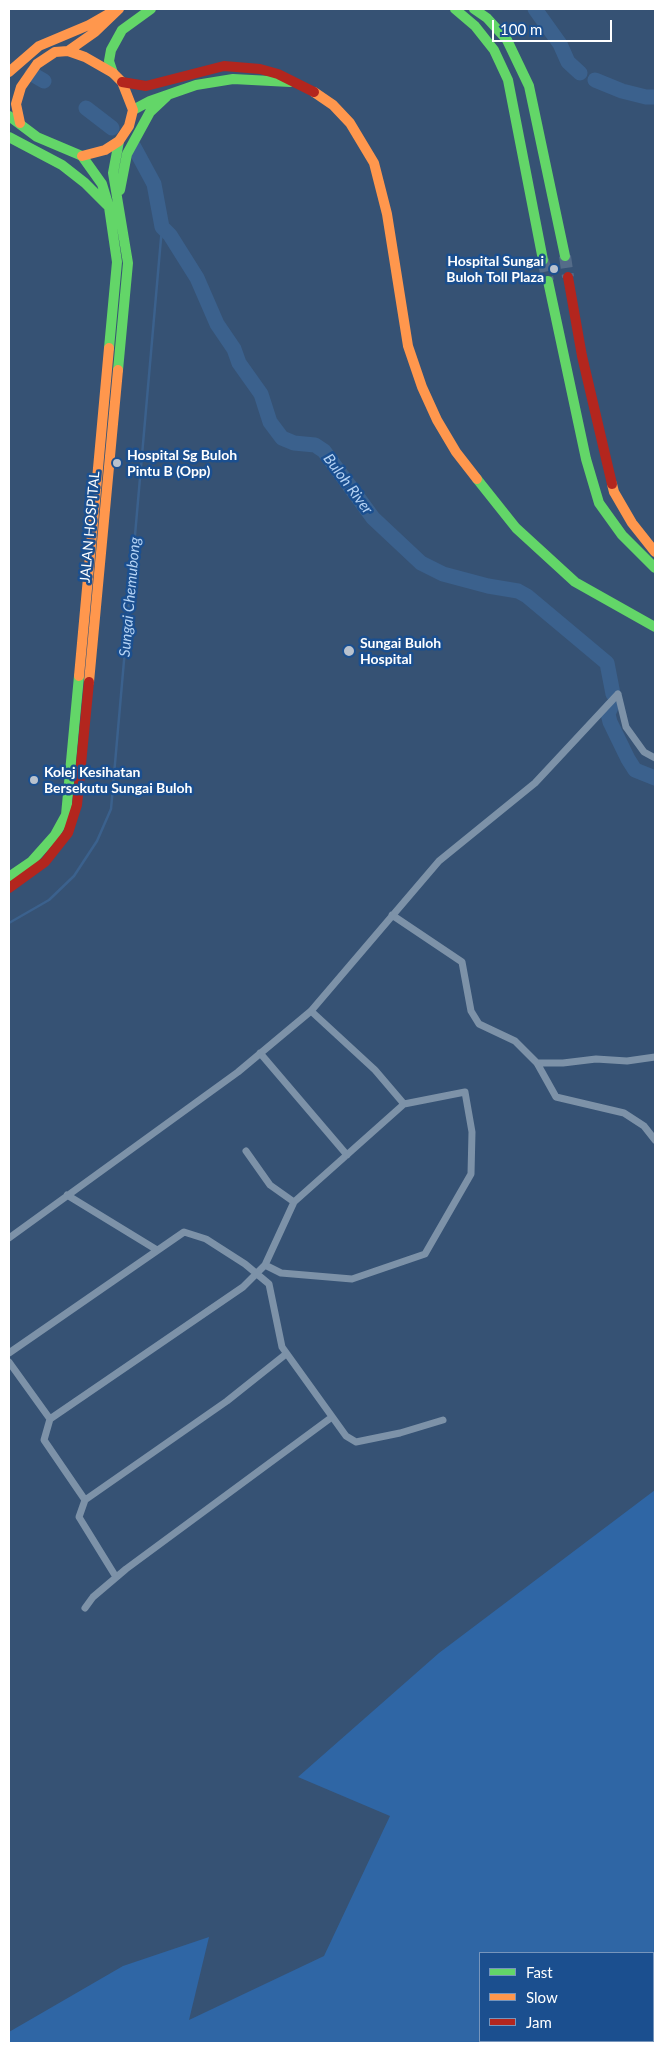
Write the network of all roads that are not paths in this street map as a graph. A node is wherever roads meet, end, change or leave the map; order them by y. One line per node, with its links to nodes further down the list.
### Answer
1 (119, 9): 5 (main road); 6 (main road)
2 (152, 9): 7 (main road)
3 (455, 9): 22 (main road)
4 (474, 9): 21 (main road)
5 (68, 50): 7 (main road); 10 (main road)
6 (9, 72)
7 (113, 73): 8 (main road)
8 (122, 82): 9 (main road); 13 (main road)
9 (296, 83): 12 (main road); 30 (main road)
10 (20, 87): 11 (main road); 15 (main road)
11 (9, 92)
12 (172, 92): 13 (main road); 23 (main road)
13 (132, 110): 17 (main road)
14 (9, 116): 15 (main road)
15 (20, 123): 19 (main road)
16 (9, 137): 18 (main road)
17 (120, 142): 20 (main road); 23 (main road, JALAN HOSPITAL)
18 (31, 149): 19 (main road); 23 (main road)
19 (69, 152): 20 (main road)
20 (82, 156): 23 (main road, JALAN HOSPITAL)
21 (544, 156): 22 (main road); 24 (main road)
22 (523, 159): 25 (main road)
23 (114, 207): 32 (main road, JALAN HOSPITAL); 33 (main road, JALAN HOSPITAL)
24 (565, 256)
25 (544, 260)
26 (568, 278): 28 (main road)
27 (548, 281): 29 (main road)
28 (655, 552)
29 (655, 568)
30 (655, 627)
31 (655, 758): 34 (street)
32 (9, 877)
33 (9, 888)
34 (392, 915): 35 (street); 38 (street)
35 (311, 1011): 36 (street); 39 (street)
36 (260, 1053): 42 (street); 43 (street)
37 (655, 1057): 38 (street)
38 (537, 1063): 40 (street)
39 (404, 1104): 42 (street); 47 (street)
40 (655, 1140)
41 (246, 1151): 44 (street)
42 (347, 1155): 44 (street)
43 (67, 1195): 45 (street); 46 (street)
44 (294, 1202): 47 (street)
45 (9, 1238)
46 (158, 1250): 48 (street); 49 (street)
47 (265, 1264): 48 (street)
48 (257, 1274): 50 (street); 53 (street)
49 (9, 1353)
50 (286, 1354): 52 (street); 55 (street)
51 (9, 1362): 53 (street)
52 (332, 1417): 54 (street); 56 (street)
53 (50, 1419): 55 (street)
54 (444, 1420)
55 (85, 1500): 56 (street)
56 (116, 1577): 57 (street)
57 (85, 1608)

